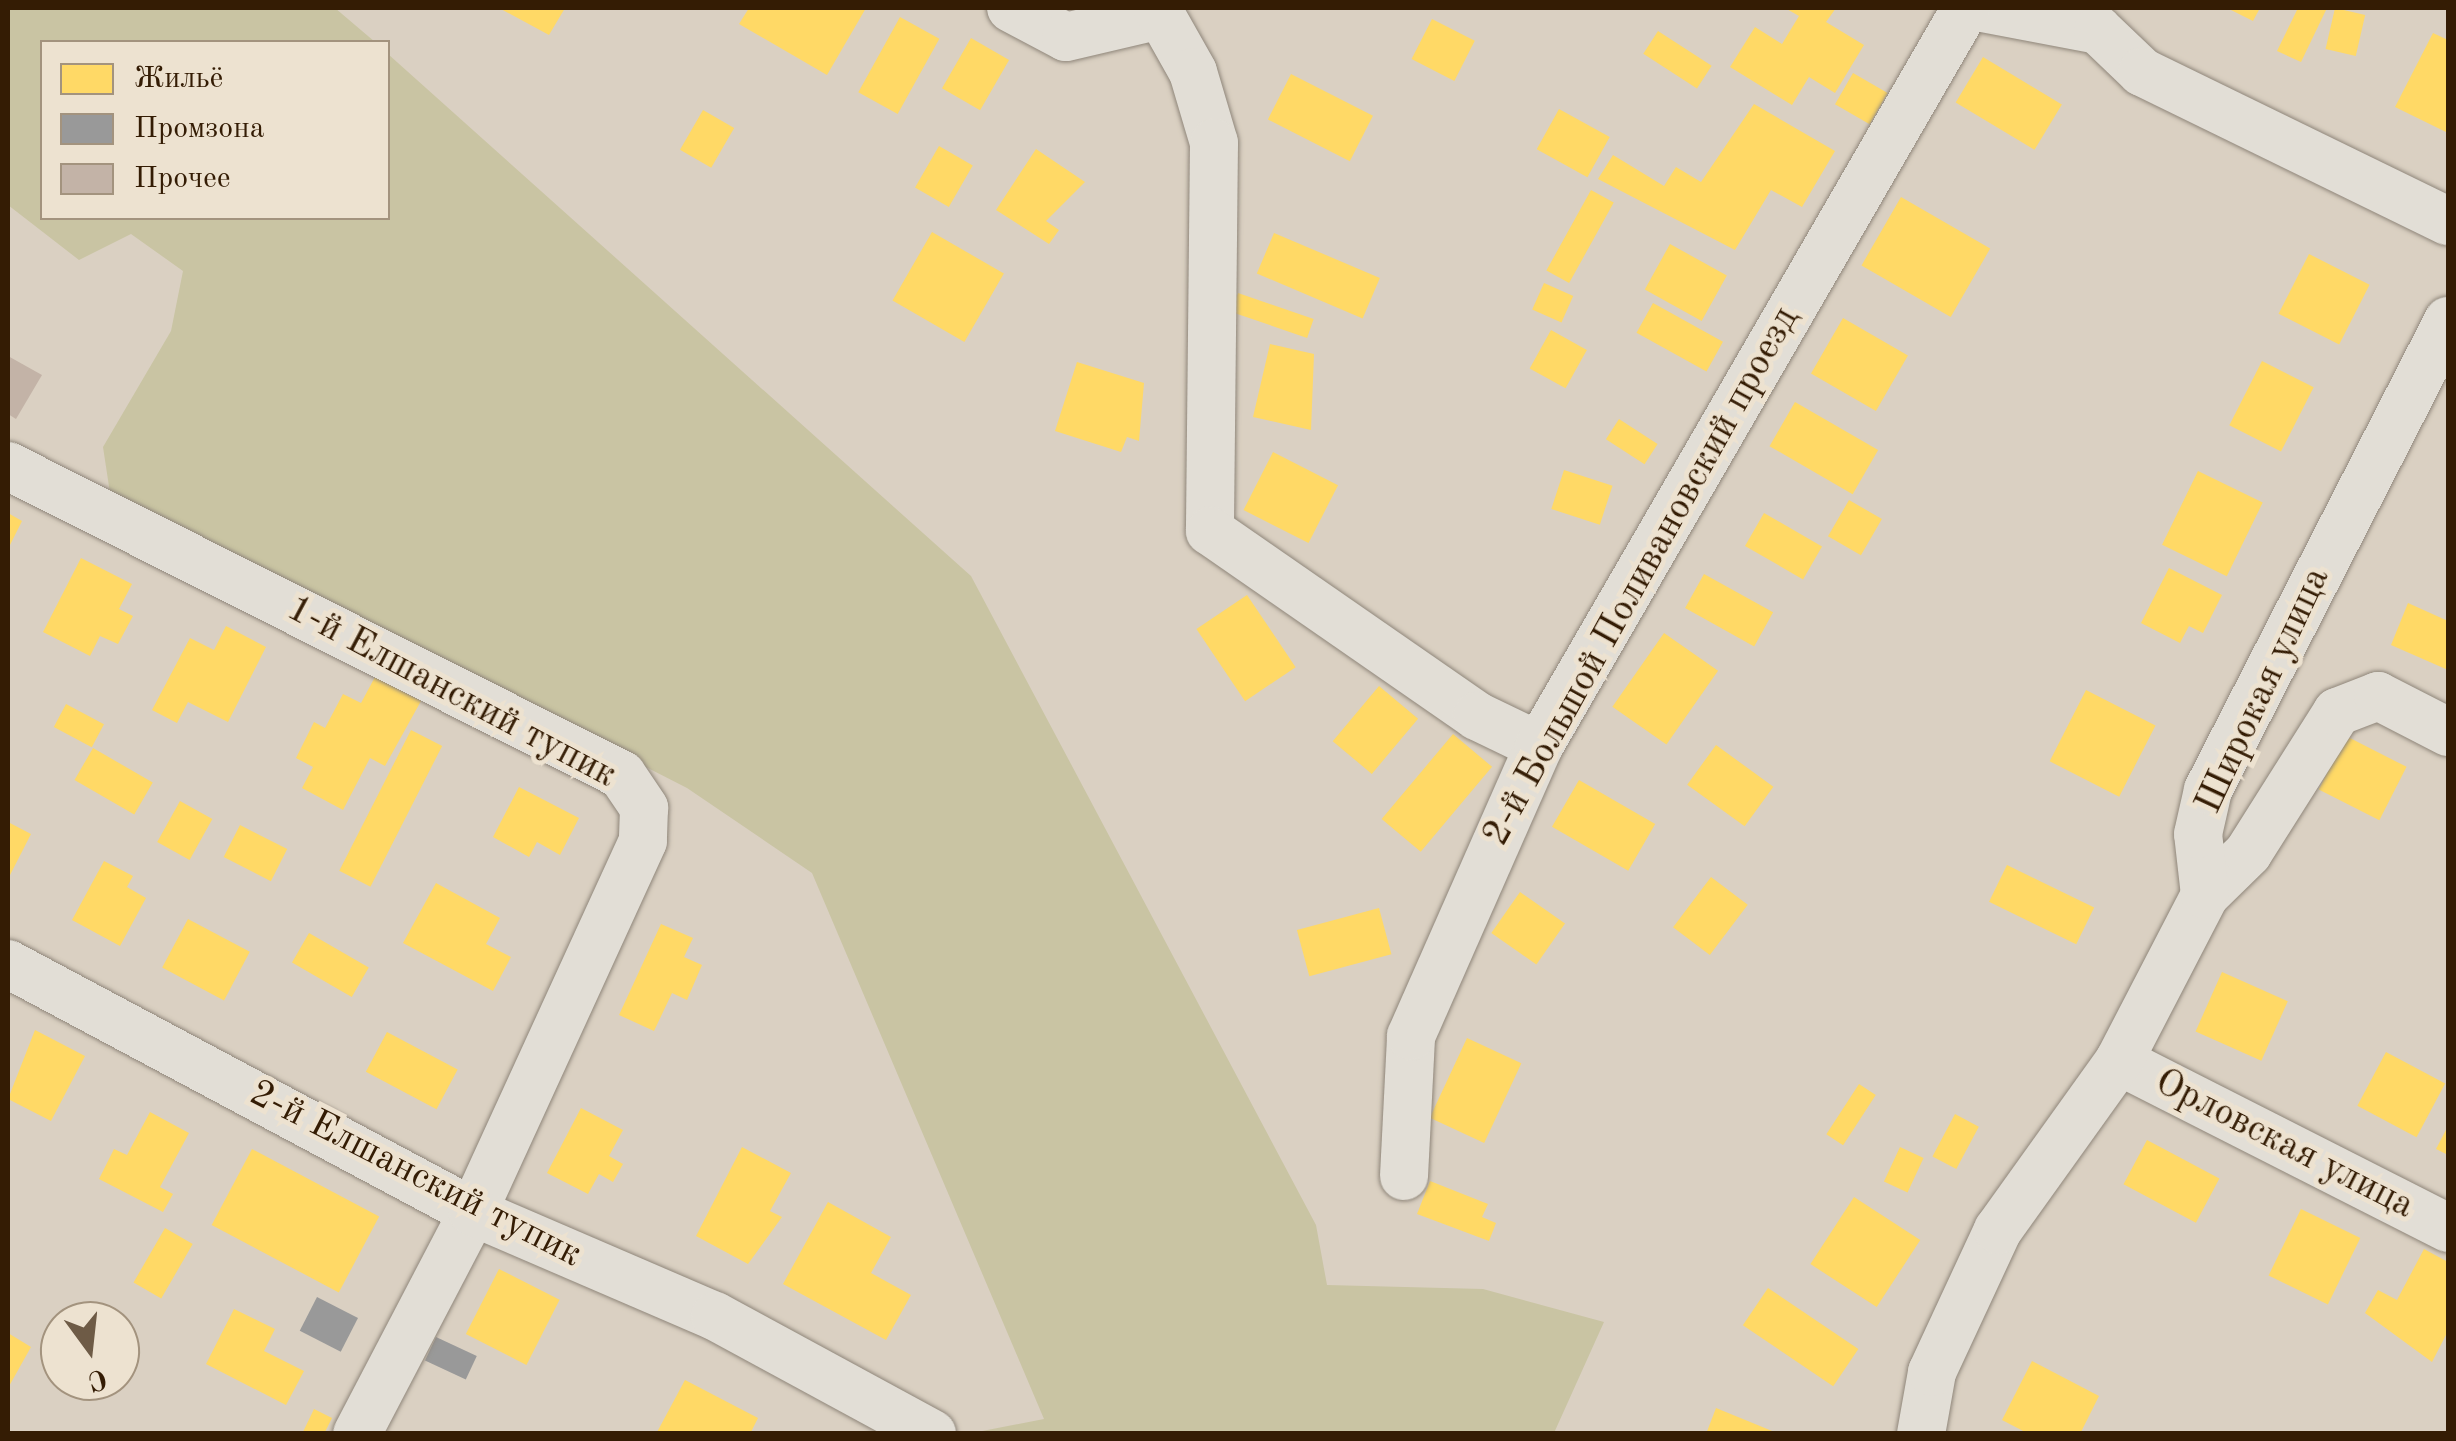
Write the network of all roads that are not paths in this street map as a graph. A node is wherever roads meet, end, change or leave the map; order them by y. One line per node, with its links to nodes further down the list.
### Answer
1 (1011, 8): 4 (street)
2 (1966, 8): 10 (street, 2-й Большой Поливановский проезд)
3 (1982, 8): 5 (street)
4 (1156, 12): 10 (street)
5 (2101, 19): 6 (street)
6 (2448, 221)
7 (2448, 321): 11 (street, Широкая улица)
8 (8, 466): 15 (street, 1-й Елшанский тупик)
9 (2448, 732): 11 (street)
10 (1538, 746): 14 (street, 2-й Большой Поливановский проезд)
11 (2204, 896): 13 (street)
12 (8, 964): 15 (street, 2-й Елшанский тупик)
13 (2119, 1062): 16 (street, Орловская улица); 19 (street)
14 (1404, 1176)
15 (472, 1212): 17 (street, 1-й Елшанский тупик); 18 (street, 2-й Елшанский тупик)
16 (2448, 1228)
17 (357, 1434)
18 (932, 1434)
19 (1921, 1434)

